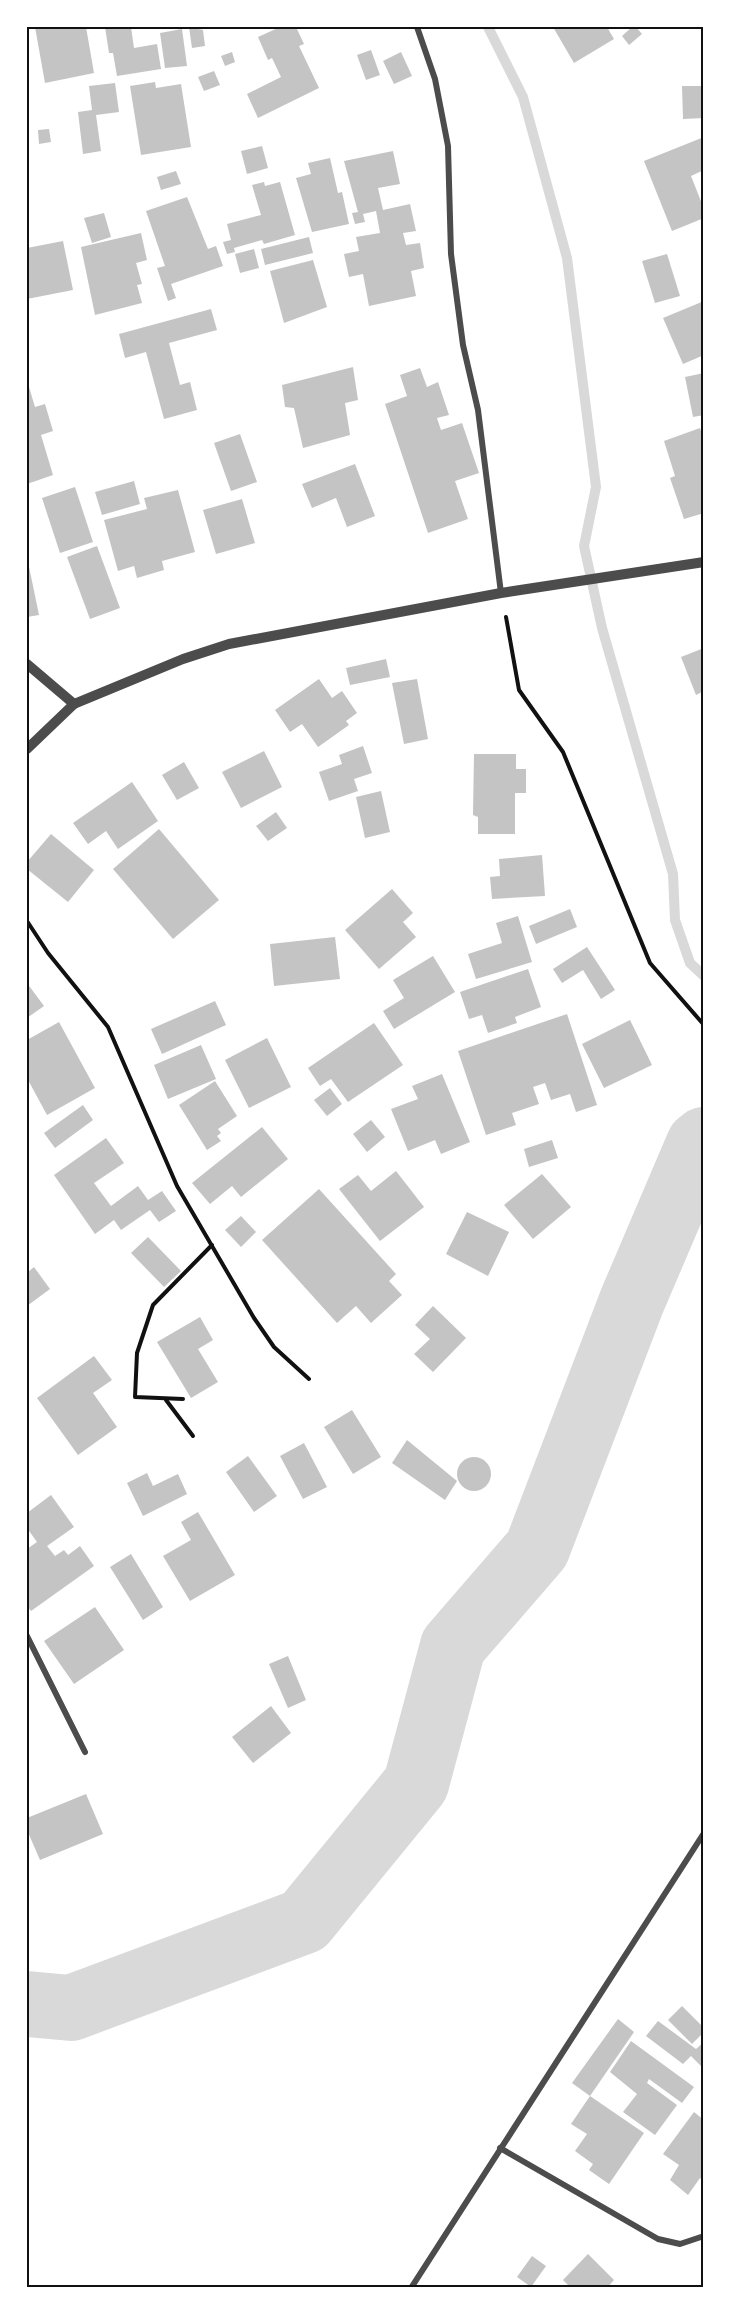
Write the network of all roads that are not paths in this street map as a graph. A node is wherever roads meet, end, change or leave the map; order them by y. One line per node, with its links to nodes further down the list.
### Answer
1 (417, 27): 3 (street)
2 (704, 562): 3 (street)
3 (501, 593): 5 (street)
4 (27, 664): 5 (street)
5 (74, 704): 6 (street)
6 (27, 749)
7 (27, 1636): 8 (street)
8 (85, 1752)
9 (704, 1833): 10 (street)
10 (500, 2148): 11 (street); 12 (street)
11 (704, 2236)
12 (411, 2288)

